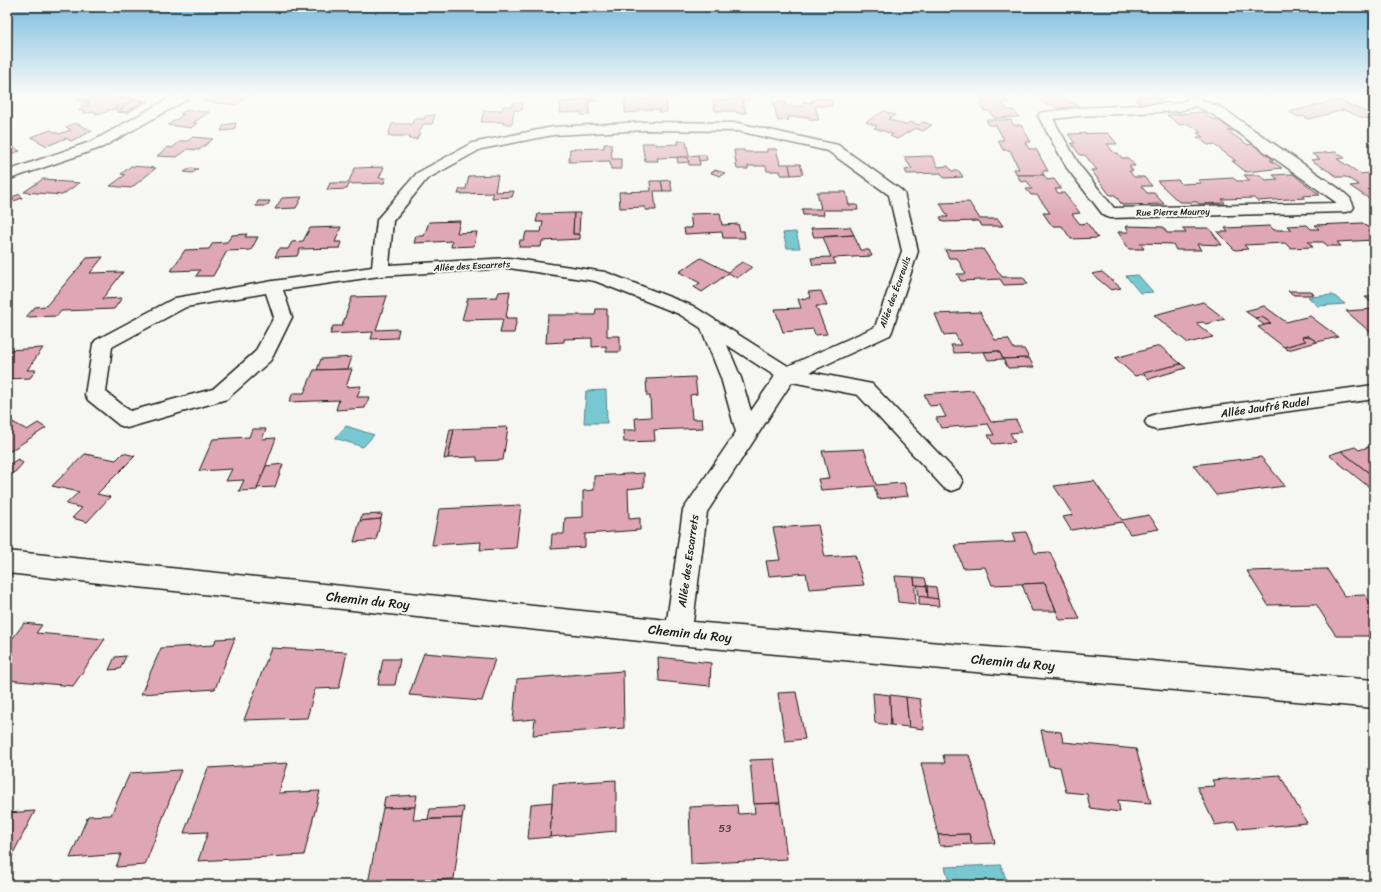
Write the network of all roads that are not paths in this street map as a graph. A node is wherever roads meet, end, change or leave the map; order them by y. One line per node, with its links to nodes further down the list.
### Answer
1 (109, 138): 6 (street)
2 (519, 138): 7 (street, Allée des Écureuils)
3 (786, 138): 10 (street, Allée des Écureuils)
4 (1056, 138): 5 (street, Rue Pierre Mauroy)
5 (1256, 138)
6 (7, 176)
7 (380, 270): 8 (street, Allée des Escarrets); 9 (street, Allée des Escarrets)
8 (273, 286): 8 (street, Allée des Escarrets)
9 (709, 325): 10 (street, Allée des Escarrets); 13 (street)
10 (787, 374): 13 (street, Allée des Escarrets); 14 (street)
11 (1374, 392): 12 (street, Allée Jaufré Rudel)
12 (1156, 422)
13 (747, 434): 16 (street, Allée des Escarrets)
14 (952, 482)
15 (7, 562): 16 (street, Chemin du Roy)
16 (678, 632): 17 (street, Chemin du Roy)
17 (1374, 694)

